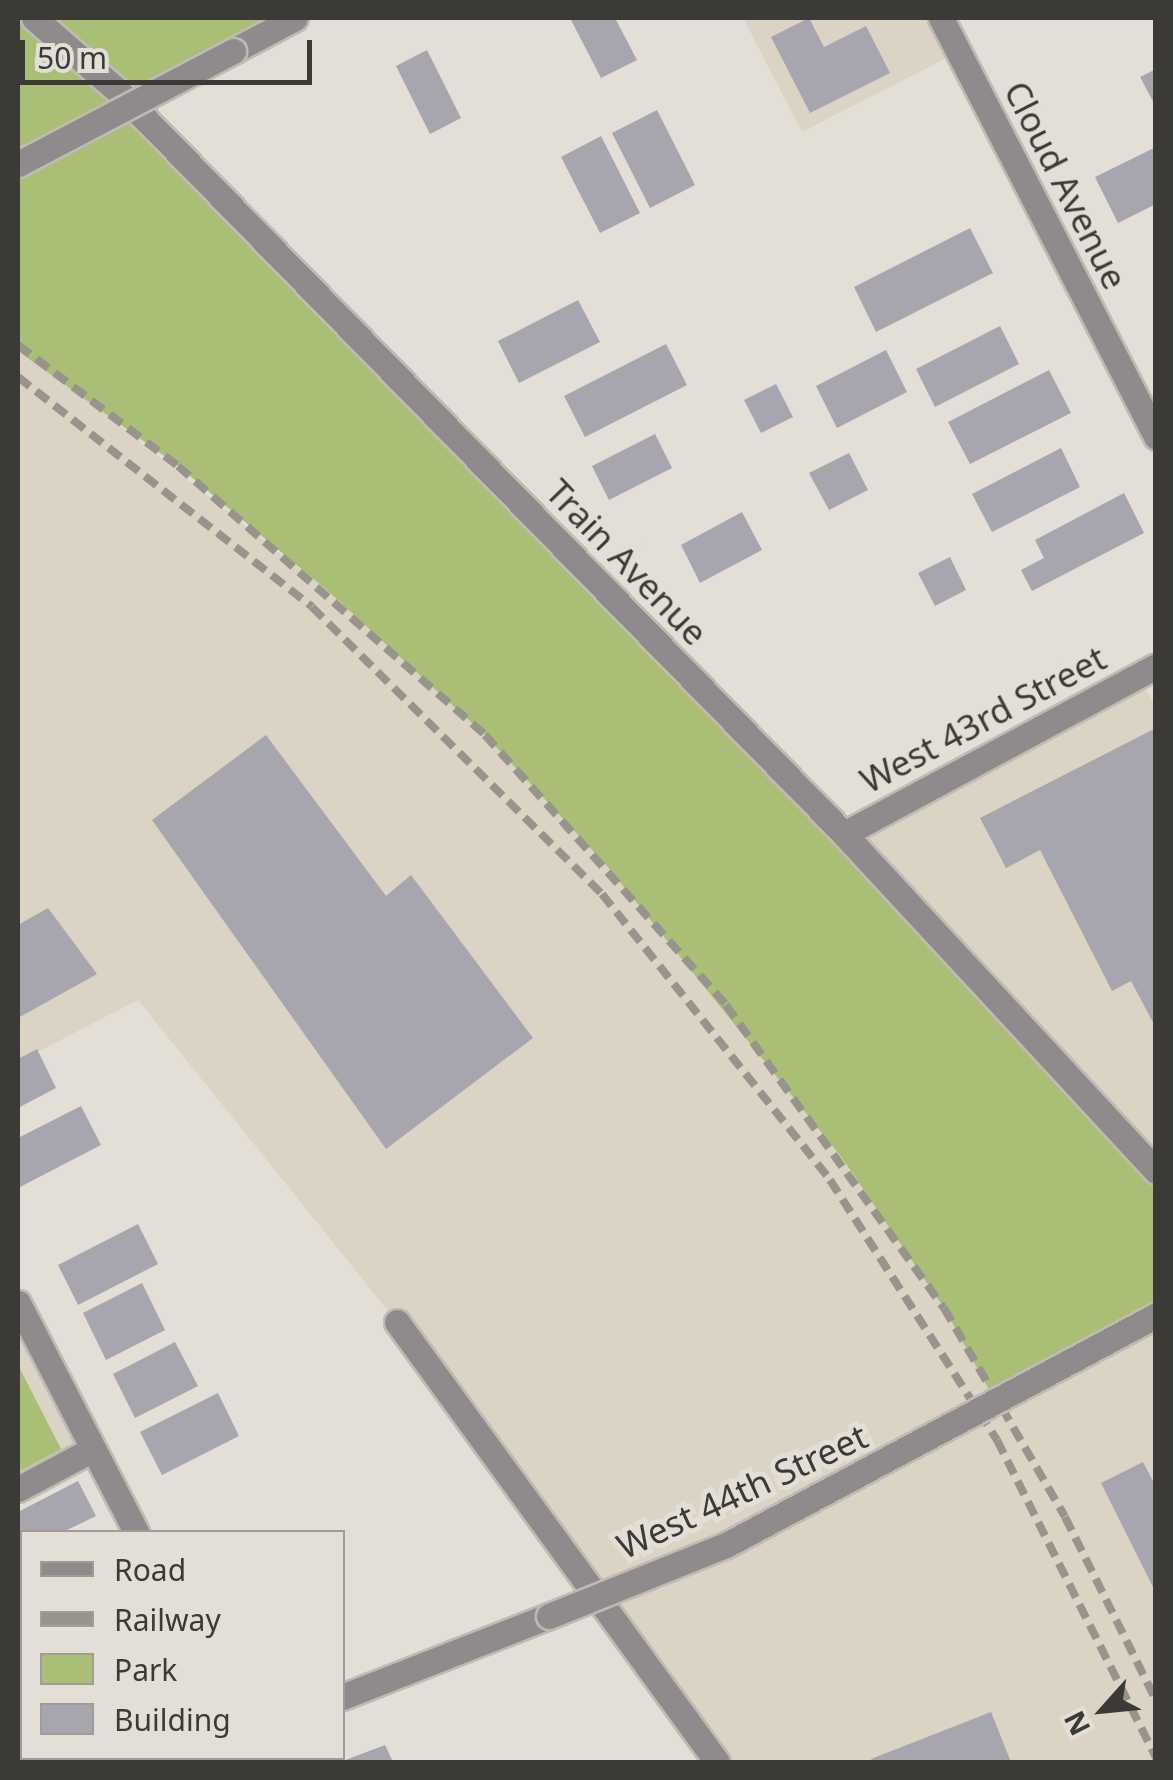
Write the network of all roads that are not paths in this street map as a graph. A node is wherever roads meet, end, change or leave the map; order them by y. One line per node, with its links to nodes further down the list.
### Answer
1 (34, 18): 7 (street, Train Avenue)
2 (295, 18): 4 (street, bridge)
3 (941, 18): 5 (street, Cloud Avenue)
4 (18, 164)
5 (1156, 437)
6 (1156, 666): 7 (street, West 43rd Street)
7 (844, 834): 8 (street, Train Avenue)
8 (1156, 1172)
9 (18, 1303): 12 (street)
10 (1156, 1315): 15 (street, West 44th Street, bridge)
11 (397, 1322): 16 (street)
12 (93, 1450): 13 (street); 14 (street)
13 (18, 1490)
14 (135, 1530)
15 (345, 1695)
16 (717, 1762)

